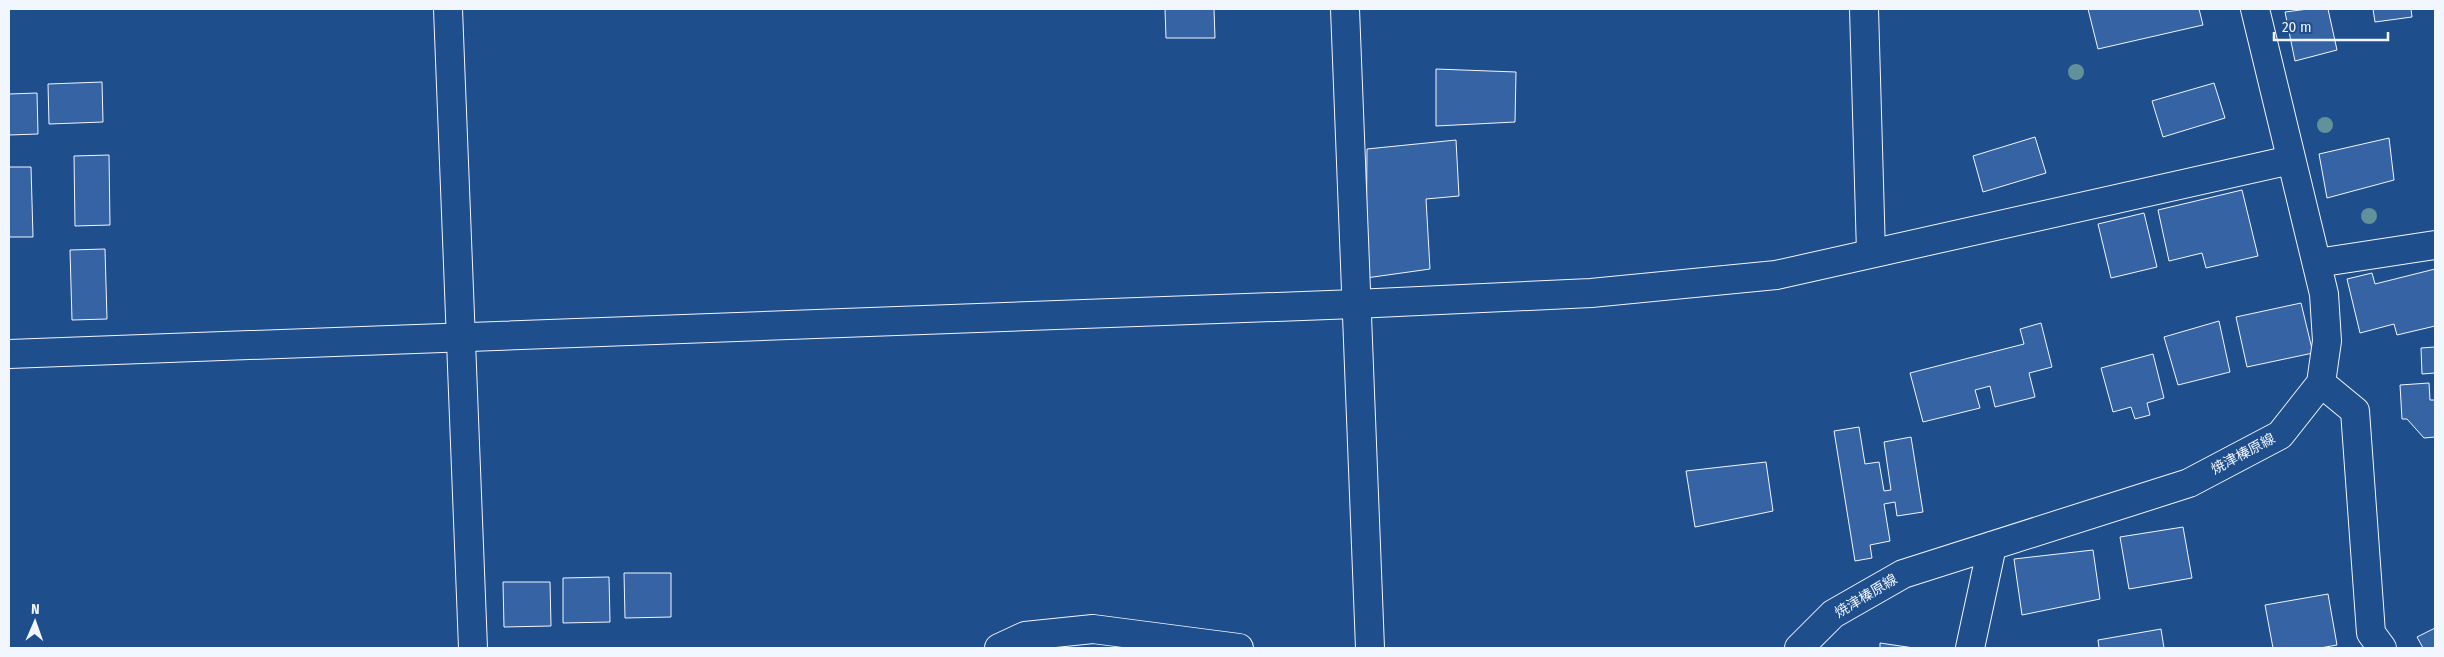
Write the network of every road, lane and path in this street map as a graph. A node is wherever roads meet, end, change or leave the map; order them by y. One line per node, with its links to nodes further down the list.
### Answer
1 (448, 9): 10 (street)
2 (1346, 9): 9 (street)
3 (1864, 9): 7 (street)
4 (2255, 9): 5 (street)
5 (2291, 160): 7 (street); 8 (street)
6 (2435, 245): 8 (street)
7 (1871, 253): 9 (street)
8 (2318, 263): 12 (street)
9 (1355, 304): 10 (street); 17 (street)
10 (460, 337): 11 (street); 14 (street)
11 (9, 354)
12 (2321, 383): 13 (street, 焼津榛原線); 20 (street)
13 (1992, 546): 18 (street, 焼津榛原線); 19 (street)
14 (473, 648)
15 (999, 648): 16 (street)
16 (1239, 648)
17 (1370, 648)
18 (1799, 648)
19 (1970, 648)
20 (2382, 648)

